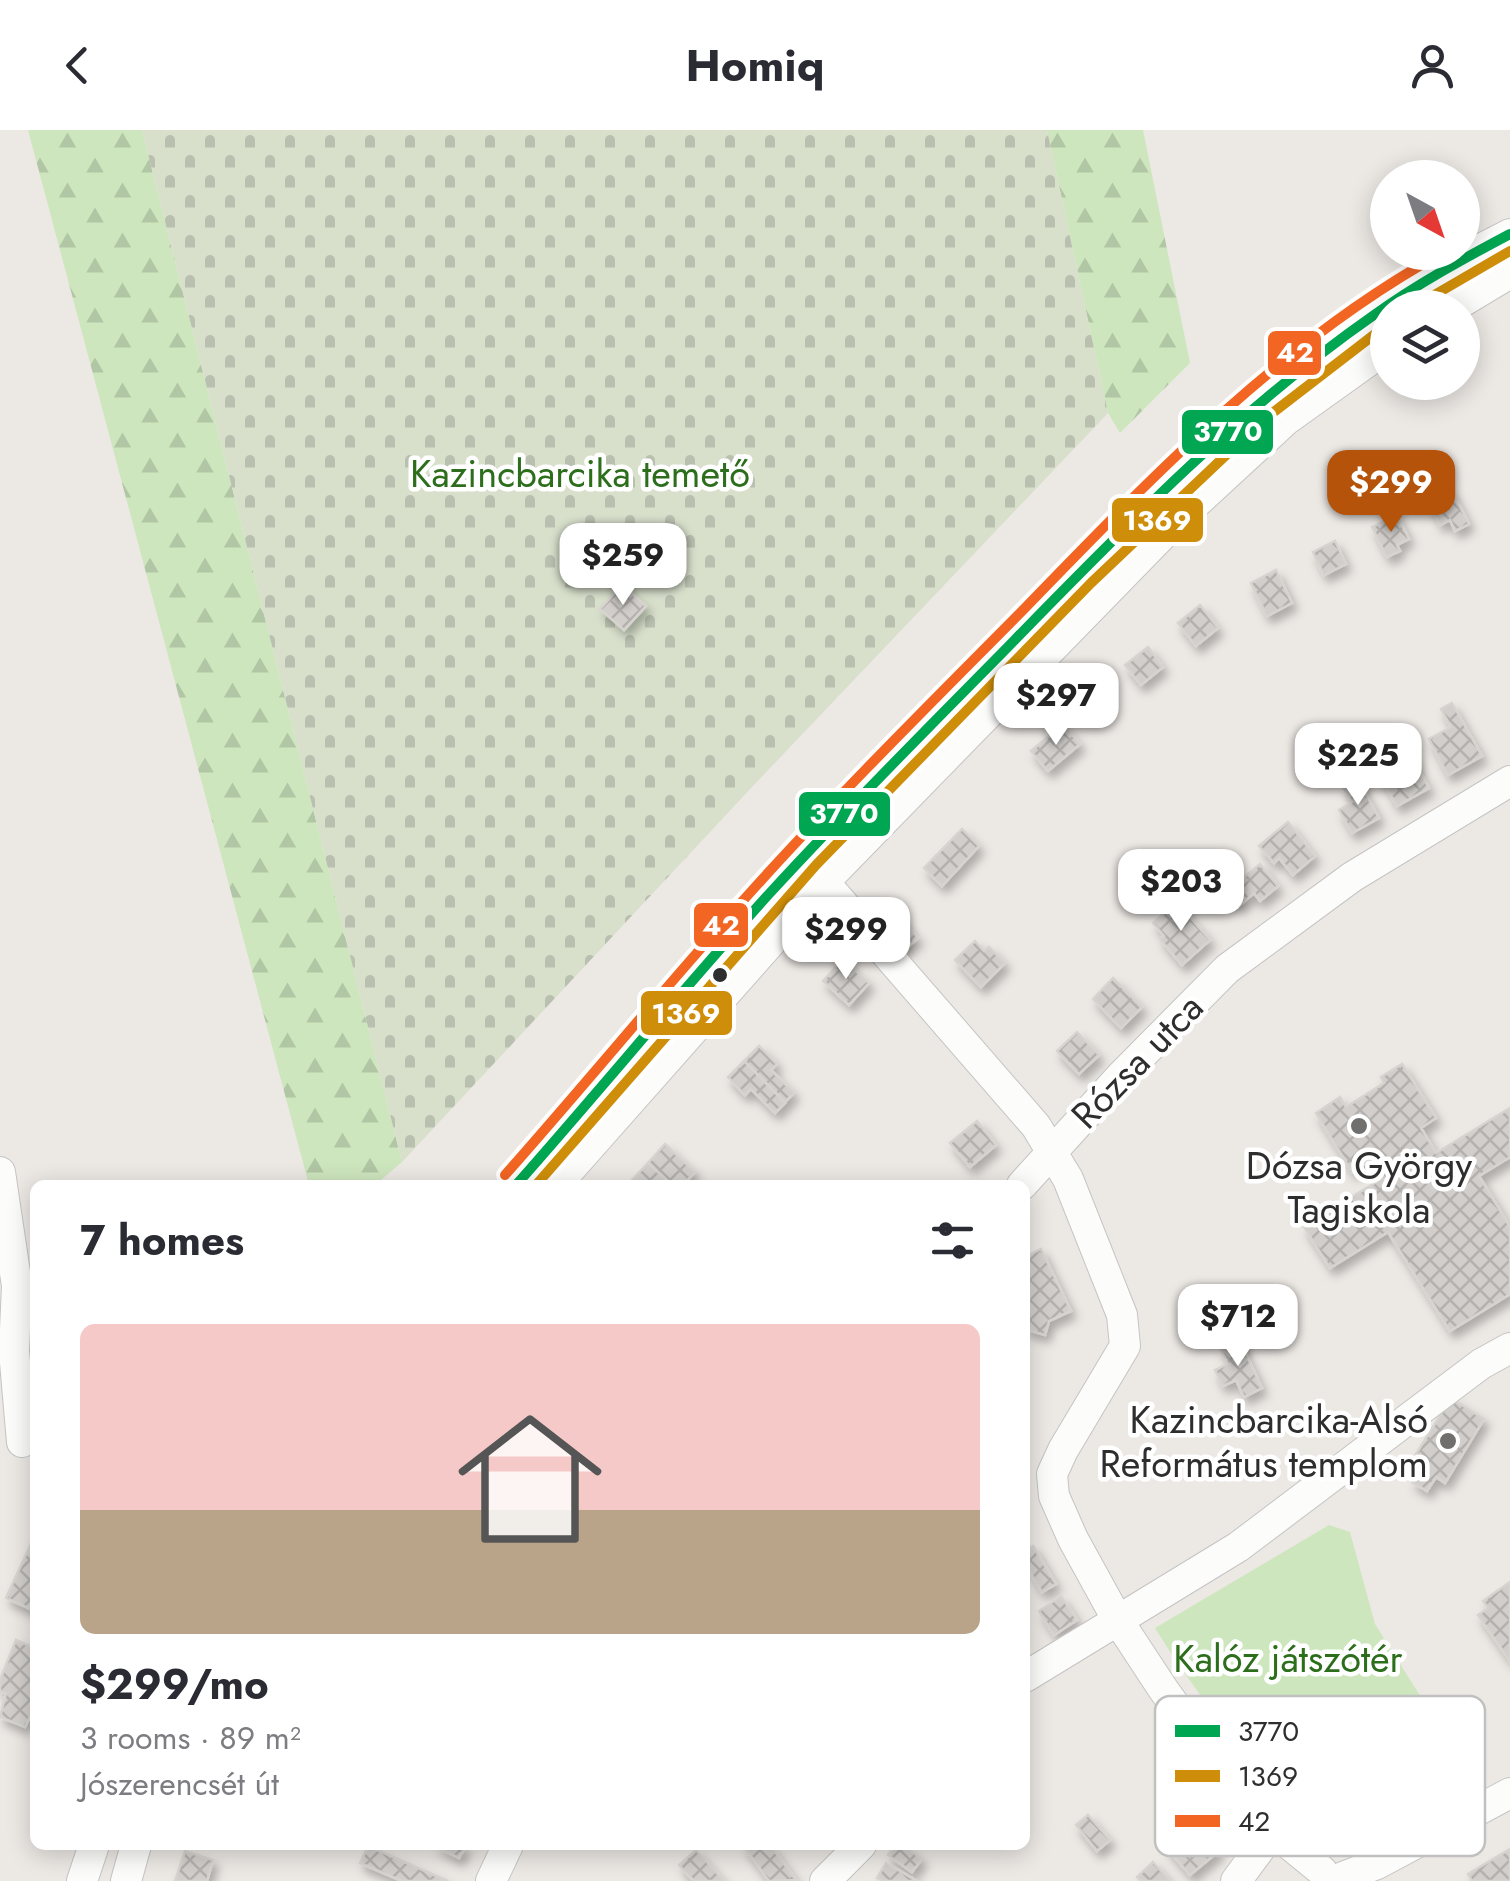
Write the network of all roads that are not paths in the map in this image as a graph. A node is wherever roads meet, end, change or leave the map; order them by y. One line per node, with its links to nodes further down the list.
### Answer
1 (1510, 234): 6 (street)
2 (1510, 273): 3 (street)
3 (1480, 291)
4 (1370, 360): 7 (street)
5 (1510, 780): 8 (street, Rózsa utca)
6 (804, 856): 7 (street); 10 (street)
7 (824, 882): 8 (street); 11 (street)
8 (1052, 1153): 12 (street, Rózsa utca); 15 (street)
9 (0, 1172): 14 (street)
10 (520, 1180)
11 (560, 1180)
12 (1027, 1180)
13 (1510, 1348): 15 (street)
14 (19, 1442)
15 (1117, 1619): 16 (street); 17 (street)
16 (1030, 1673)
17 (1171, 1696)
18 (1510, 1793): 19 (street)
19 (1485, 1806)
20 (92, 1850): 28 (street)
21 (135, 1850): 29 (street)
22 (506, 1850): 30 (street)
23 (856, 1850): 31 (street)
24 (1254, 1856): 32 (street)
25 (1308, 1856): 27 (street)
26 (1392, 1856): 27 (street)
27 (1337, 1876): 33 (street)
28 (82, 1881)
29 (126, 1881)
30 (492, 1881)
31 (825, 1881)
32 (1236, 1881)
33 (1292, 1881)

